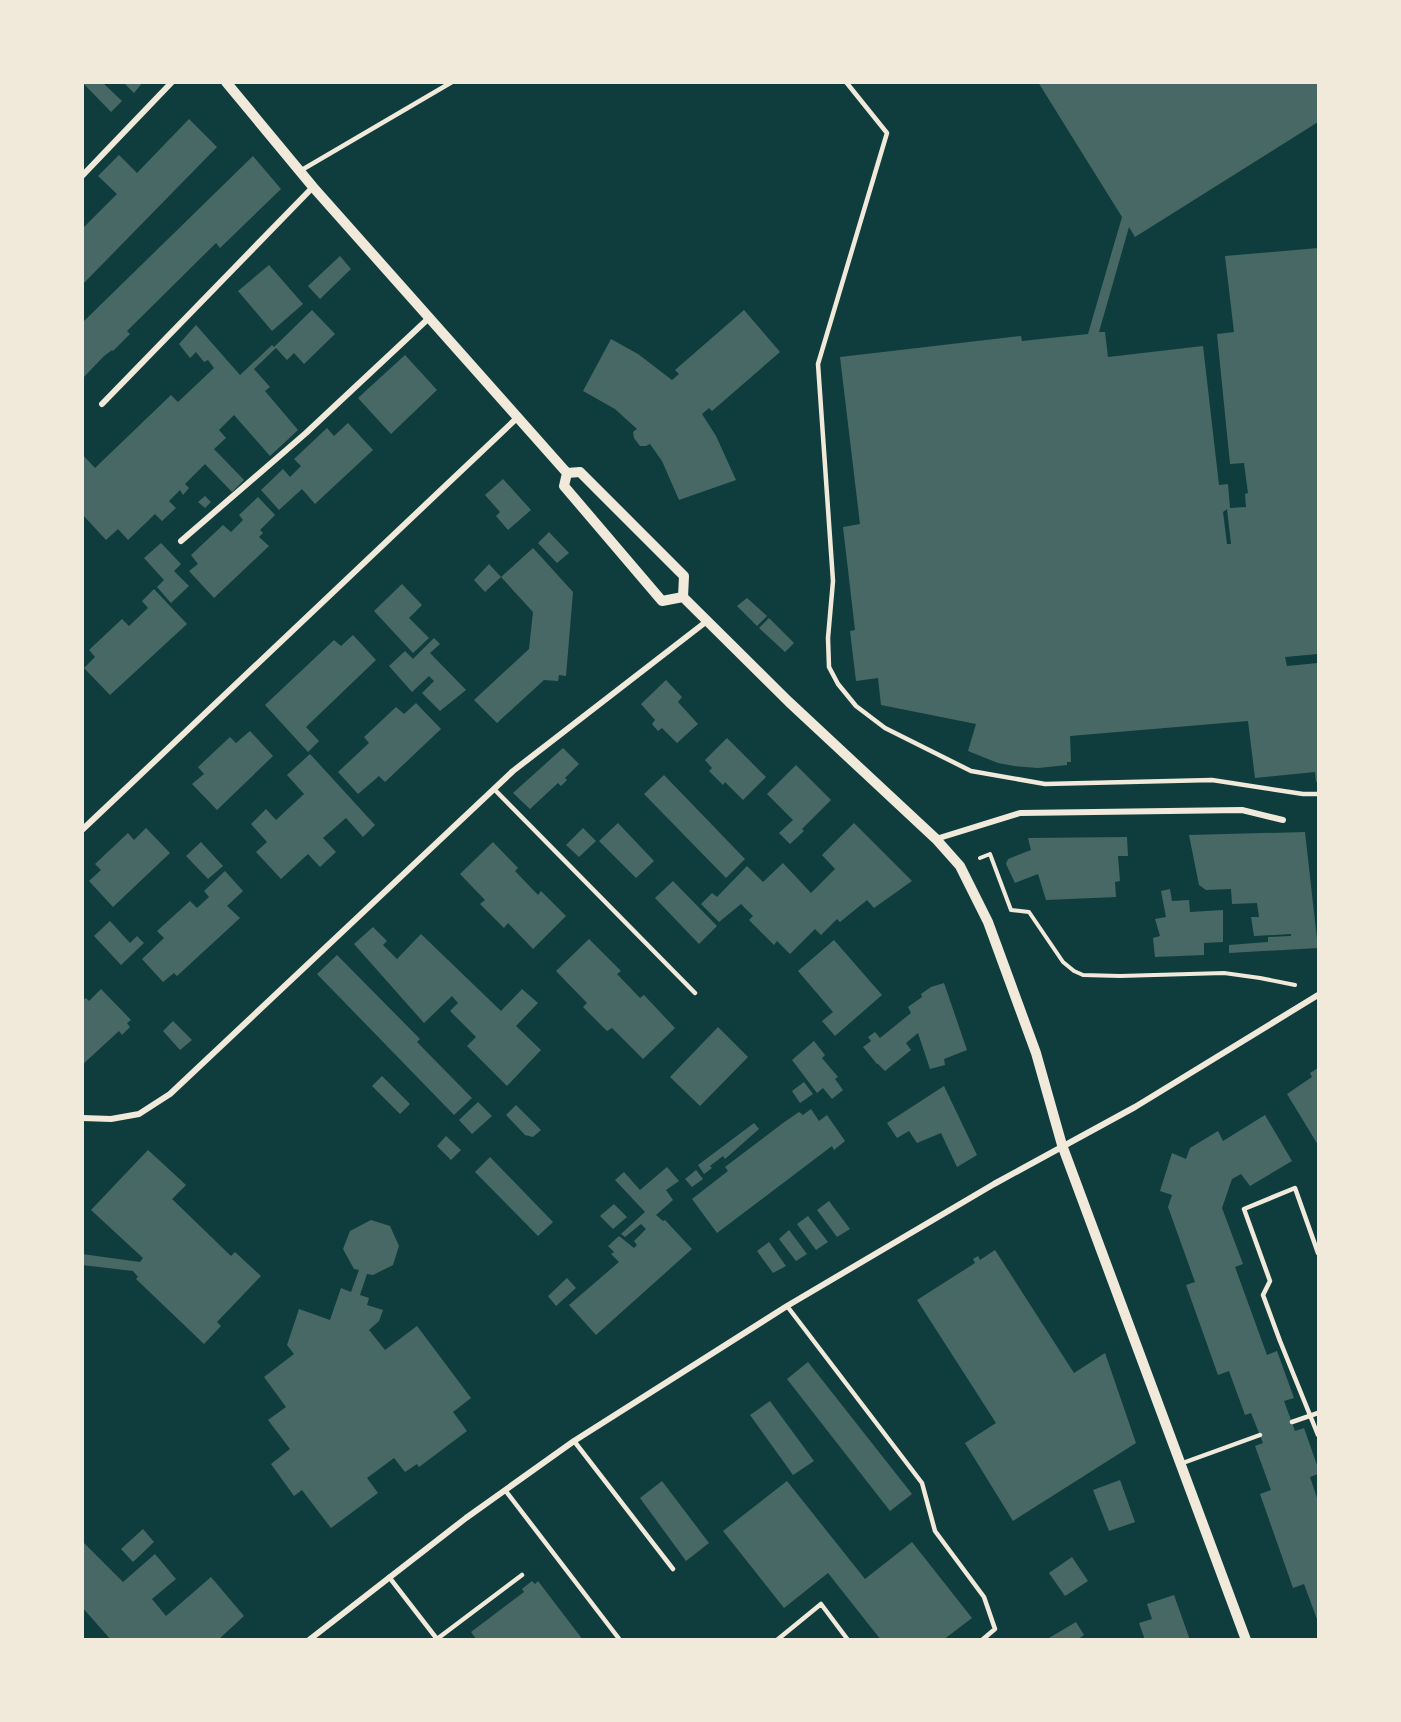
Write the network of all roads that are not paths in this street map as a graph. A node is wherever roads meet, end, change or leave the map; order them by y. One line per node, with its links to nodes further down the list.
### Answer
1 (172, 82): 6 (street)
2 (226, 82): 5 (street)
3 (452, 82): 5 (lane)
4 (846, 82): 16 (lane)
5 (300, 171): 7 (street)
6 (82, 176)
7 (313, 187): 8 (street); 9 (street)
8 (430, 317): 10 (street); 12 (street)
9 (102, 404)
10 (518, 417): 11 (street); 18 (street)
11 (567, 473): 13 (street); 13 (street)
12 (181, 541)
13 (683, 597): 14 (street)
14 (708, 621): 15 (street); 19 (street)
15 (494, 789): 20 (lane); 22 (street)
16 (1318, 794)
17 (1283, 819): 19 (street)
18 (82, 830)
19 (936, 839): 23 (street)
20 (695, 993)
21 (1318, 995): 23 (street)
22 (82, 1118)
23 (1062, 1145): 25 (street); 32 (street)
24 (1318, 1253): 27 (lane)
25 (787, 1306): 31 (street); 41 (lane)
26 (1318, 1413): 27 (lane)
27 (1311, 1416): 28 (lane); 30 (lane)
28 (1292, 1422)
29 (1260, 1435): 32 (lane)
30 (1318, 1435)
31 (574, 1441): 33 (street); 34 (lane)
32 (1180, 1464): 42 (street)
33 (505, 1490): 36 (street); 38 (lane)
34 (673, 1569)
35 (522, 1575): 36 (lane)
36 (389, 1577): 37 (street)
37 (309, 1640)
38 (620, 1640)
39 (777, 1640): 40 (lane)
40 (848, 1640)
41 (982, 1640)
42 (1246, 1640)

